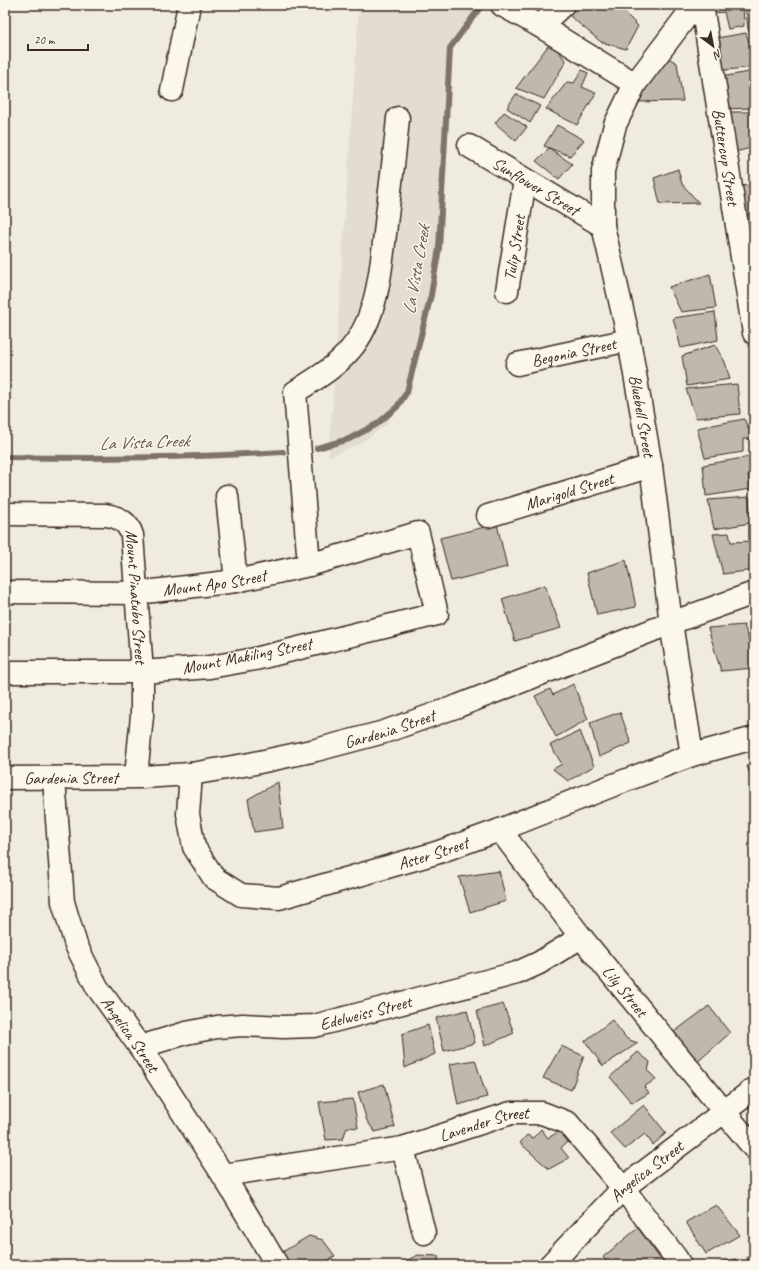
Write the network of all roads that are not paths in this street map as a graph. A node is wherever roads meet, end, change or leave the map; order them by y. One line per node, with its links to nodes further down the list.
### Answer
1 (189, 5): 8 (street)
2 (502, 5): 6 (street)
3 (563, 5): 6 (street)
4 (694, 5): 7 (street, Bluebell Street)
5 (702, 5): 14 (street, Buttercup Street)
6 (540, 26): 7 (street)
7 (634, 84): 12 (street, Bluebell Street)
8 (172, 90)
9 (398, 118): 21 (street)
10 (469, 146): 11 (street, Sunflower Street)
11 (525, 180): 12 (street, Sunflower Street); 13 (street, Tulip Street)
12 (603, 226): 15 (street, Bluebell Street)
13 (507, 291)
14 (754, 333)
15 (630, 340): 16 (street, Begonia Street); 17 (street, Bluebell Street)
16 (517, 364)
17 (651, 466): 20 (street, Marigold Street); 27 (street, Bluebell Street)
18 (227, 496): 22 (street)
19 (5, 514): 25 (street, Mount Pinatubo Street)
20 (488, 516)
21 (309, 565): 22 (street, Mount Apo Street); 26 (street, Mount Apo Street)
22 (236, 581): 25 (street, Mount Apo Street)
23 (5, 592): 25 (street, Mount Apo Street)
24 (754, 592): 27 (street, Gardenia Street)
25 (137, 593): 29 (street, Mount Pinatubo Street)
26 (437, 614): 29 (street, Mount Makiling Street)
27 (671, 623): 31 (street, Bluebell Street); 32 (street, Gardenia Street)
28 (5, 672): 29 (street, Mount Makiling Street)
29 (142, 672): 33 (street, Mount Pinatubo Street)
30 (754, 738): 31 (street, Aster Street)
31 (692, 755): 36 (street, Aster Street)
32 (191, 774): 33 (street, Gardenia Street); 36 (street, Aster Street)
33 (136, 776): 35 (street, Gardenia Street)
34 (5, 778): 35 (street, Gardenia Street)
35 (54, 778): 38 (street, Angelica Street)
36 (500, 830): 37 (street, Lily Street)
37 (581, 937): 38 (street, Edelweiss Street); 40 (street, Lily Street)
38 (140, 1047): 43 (street, Angelica Street)
39 (754, 1089): 40 (street, Angelica Street)
40 (725, 1112): 42 (street, Lily Street); 44 (street, Angelica Street)
41 (403, 1148): 43 (street, Lavender Street); 44 (street, Lavender Street); 45 (street)
42 (754, 1148)
43 (223, 1175): 46 (street, Angelica Street)
44 (622, 1188): 47 (street, Angelica Street); 48 (street, Lavender Street)
45 (424, 1233)
46 (277, 1265)
47 (550, 1265)
48 (680, 1265)

